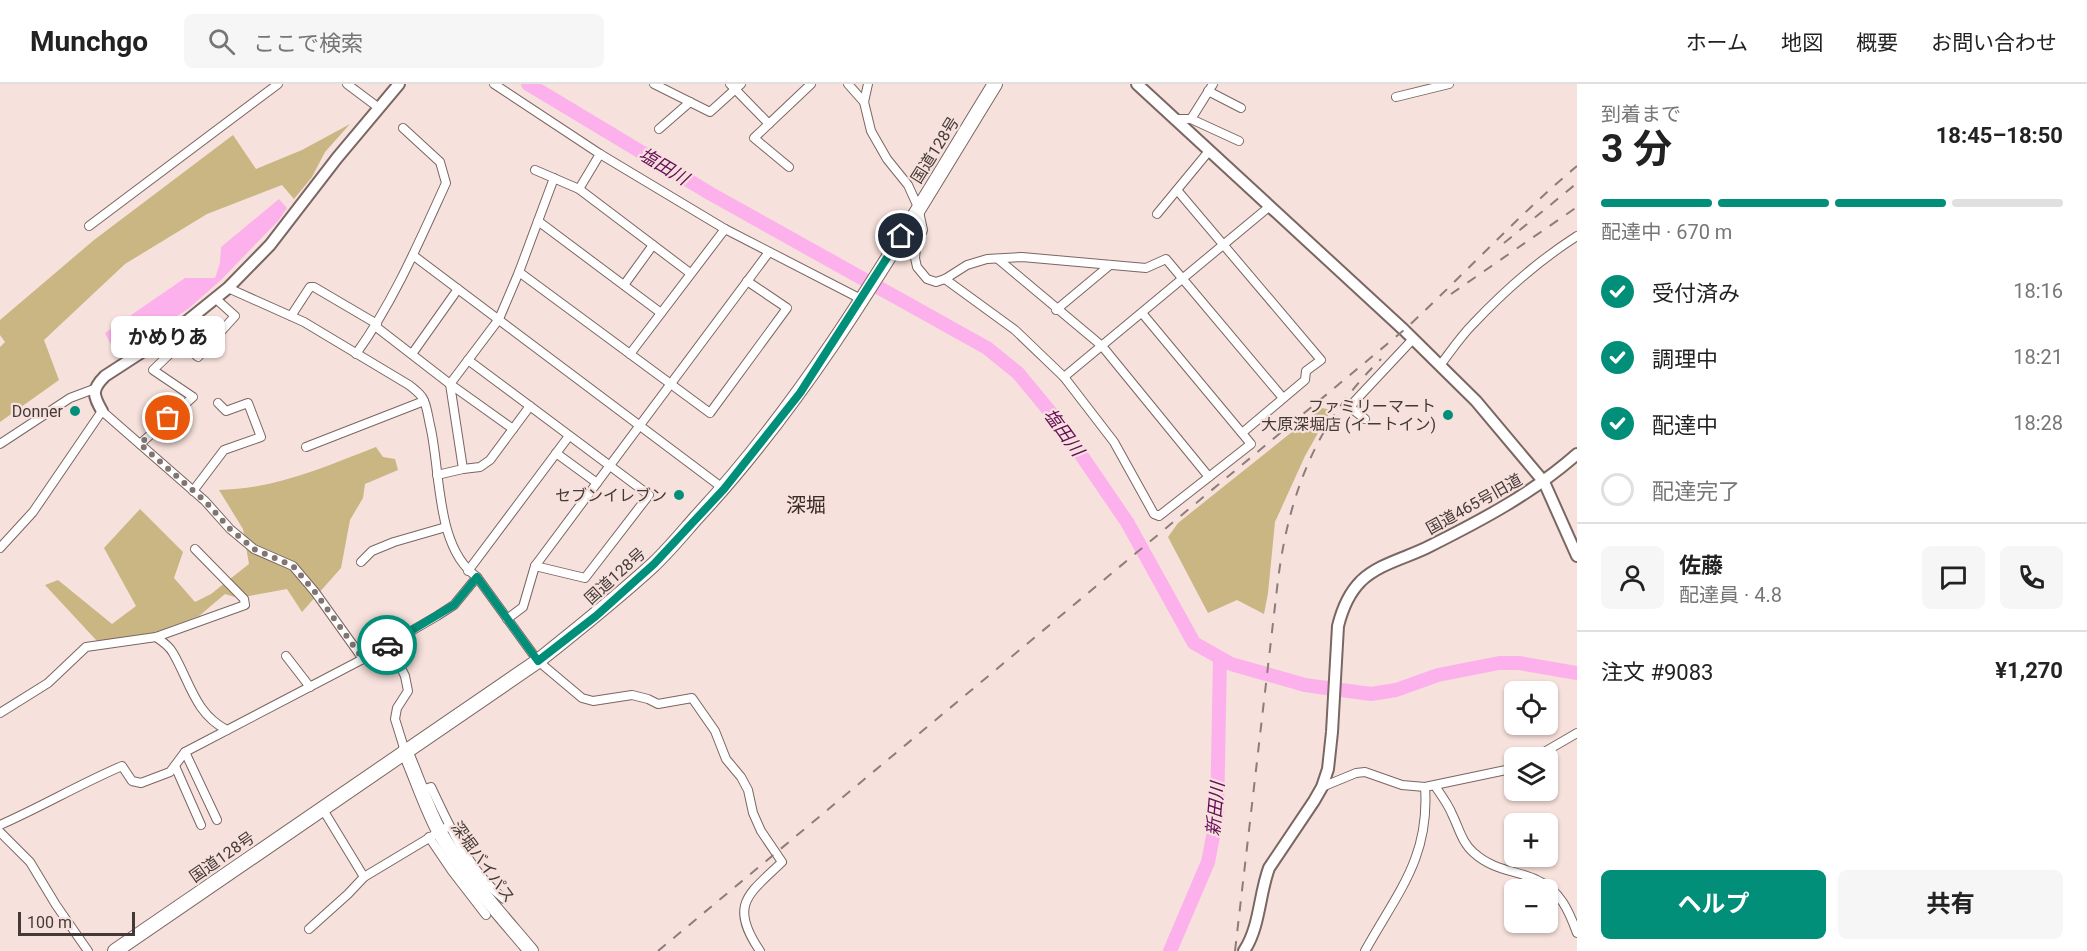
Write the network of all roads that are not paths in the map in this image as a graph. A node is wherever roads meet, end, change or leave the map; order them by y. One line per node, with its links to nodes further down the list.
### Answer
1 (278, 84): 36 (street)
2 (347, 84): 17 (street)
3 (399, 84): 17 (street)
4 (494, 84): 26 (street)
5 (654, 84): 15 (street)
6 (811, 84): 21 (street)
7 (848, 84): 16 (street)
8 (868, 84): 16 (street)
9 (995, 84): 33 (highway, 国道128号)
10 (1137, 84): 19 (street, 国道465号旧道)
11 (1449, 84): 14 (street)
12 (736, 86): 15 (street); 21 (street)
13 (1210, 88): 18 (street); 20 (street)
14 (1396, 97)
15 (690, 102): 23 (street)
16 (864, 102): 33 (street)
17 (378, 108): 51 (street)
18 (1241, 108)
19 (1175, 119): 20 (street); 25 (street, 国道465号旧道)
20 (1191, 119): 24 (street)
21 (769, 124): 27 (street)
22 (403, 128): 42 (street)
23 (659, 129)
24 (1239, 141)
25 (1209, 151): 31 (street); 32 (street, 国道465号旧道)
26 (600, 154): 30 (street); 37 (street)
27 (789, 167)
28 (535, 170): 29 (street)
29 (554, 178): 30 (street); 35 (street)
30 (579, 189): 40 (street)
31 (1177, 190): 34 (street); 39 (street)
32 (1270, 206): 39 (street); 61 (street, 国道465号旧道)
33 (918, 207): 47 (street); 54 (highway, 国道128号)
34 (1157, 214)
35 (538, 221): 45 (street); 50 (street)
36 (89, 226)
37 (725, 229): 41 (street); 46 (street)
38 (1577, 236): 67 (street)
39 (1224, 244): 48 (street); 72 (street)
40 (653, 245): 46 (street); 50 (street)
41 (769, 252): 49 (street); 54 (street)
42 (414, 256): 52 (street); 60 (street)
43 (998, 259): 44 (street); 47 (street); 55 (street)
44 (1110, 265): 48 (street); 55 (street)
45 (519, 272): 59 (street); 65 (street)
46 (690, 273): 57 (street)
47 (945, 279): 68 (street)
48 (1183, 279): 56 (street); 72 (street)
49 (747, 281): 69 (street); 69 (street)
50 (624, 285): 57 (street)
51 (228, 288): 53 (street); 58 (street)
52 (458, 289): 59 (street); 64 (street)
53 (215, 298): 71 (street); 83 (street)
54 (861, 299): 93 (highway, 国道128号)
55 (1056, 309): 62 (street)
56 (1142, 313): 62 (street); 80 (street)
57 (661, 314): 65 (street)
58 (291, 316): 60 (street); 63 (street)
59 (499, 319): 66 (street); 78 (street)
60 (376, 325): 63 (street); 64 (street)
61 (1413, 339): 67 (street, 国道465号旧道); 77 (street)
62 (1101, 346): 68 (street); 90 (street)
63 (356, 354): 73 (street)
64 (412, 354): 70 (street)
65 (630, 354): 69 (street)
66 (468, 360): 70 (street); 75 (street)
67 (1441, 364): 91 (street, 国道465号旧道)
68 (1064, 377): 90 (street)
69 (671, 383): 78 (street)
70 (450, 384): 79 (street); 88 (street)
71 (94, 389): 76 (street); 82 (street)
72 (1283, 398): 80 (street)
73 (424, 401): 84 (street); 89 (street)
74 (218, 403): 94 (street)
75 (530, 406): 79 (street); 81 (street)
76 (102, 411): 83 (street); 96 (street)
77 (1365, 419)
78 (639, 424): 87 (street); 93 (street)
79 (513, 429): 88 (street)
80 (1242, 434): 90 (street)
81 (569, 436): 85 (street); 87 (street)
82 (0, 444)
83 (140, 444): 94 (street)
84 (306, 447)
85 (556, 453): 92 (street); 101 (street)
86 (1577, 454): 91 (street)
87 (610, 465): 92 (street); 100 (street)
88 (463, 469): 89 (street)
89 (437, 475): 95 (street)
90 (1209, 477)
91 (1544, 482): 98 (street); 120 (street, 国道465号旧道)
92 (597, 483): 100 (street)
93 (724, 489): 108 (highway, 国道128号)
94 (193, 491): 107 (street)
95 (446, 527): 99 (street); 101 (street)
96 (0, 548)
97 (195, 549): 104 (street)
98 (1577, 556)
99 (361, 562)
100 (535, 566): 103 (street)
101 (468, 571): 102 (street)
102 (477, 577): 103 (street); 105 (street)
103 (507, 619): 108 (street)
104 (156, 637): 110 (street); 111 (street)
105 (389, 644): 107 (street); 114 (street)
106 (286, 656): 109 (street)
107 (363, 659): 109 (street)
108 (538, 661): 114 (highway, 国道128号); 135 (street)
109 (310, 687): 111 (street)
110 (0, 713)
111 (227, 730): 115 (street)
112 (1577, 733): 113 (street)
113 (1553, 747)
114 (405, 751): 121 (highway, 国道128号); 125 (highway, 深堀バイパス)
115 (185, 752): 116 (street); 122 (street)
116 (176, 766): 123 (street); 124 (street)
117 (1504, 769): 118 (street)
118 (1435, 786): 119 (street); 131 (street)
119 (1425, 787): 120 (street); 137 (street)
120 (1322, 788): 136 (street, 国道465号旧道)
121 (322, 808): 127 (street); 133 (highway, 国道128号)
122 (217, 820)
123 (0, 825)
124 (201, 825)
125 (439, 831): 127 (street); 128 (street); 129 (street); 134 (highway, 深堀バイパス)
126 (0, 832): 132 (street)
127 (364, 877): 130 (street)
128 (504, 899)
129 (486, 915)
130 (309, 929)
131 (1577, 933)
132 (88, 951)
133 (115, 951)
134 (531, 951)
135 (759, 951)
136 (1244, 951)
137 (1365, 951)

